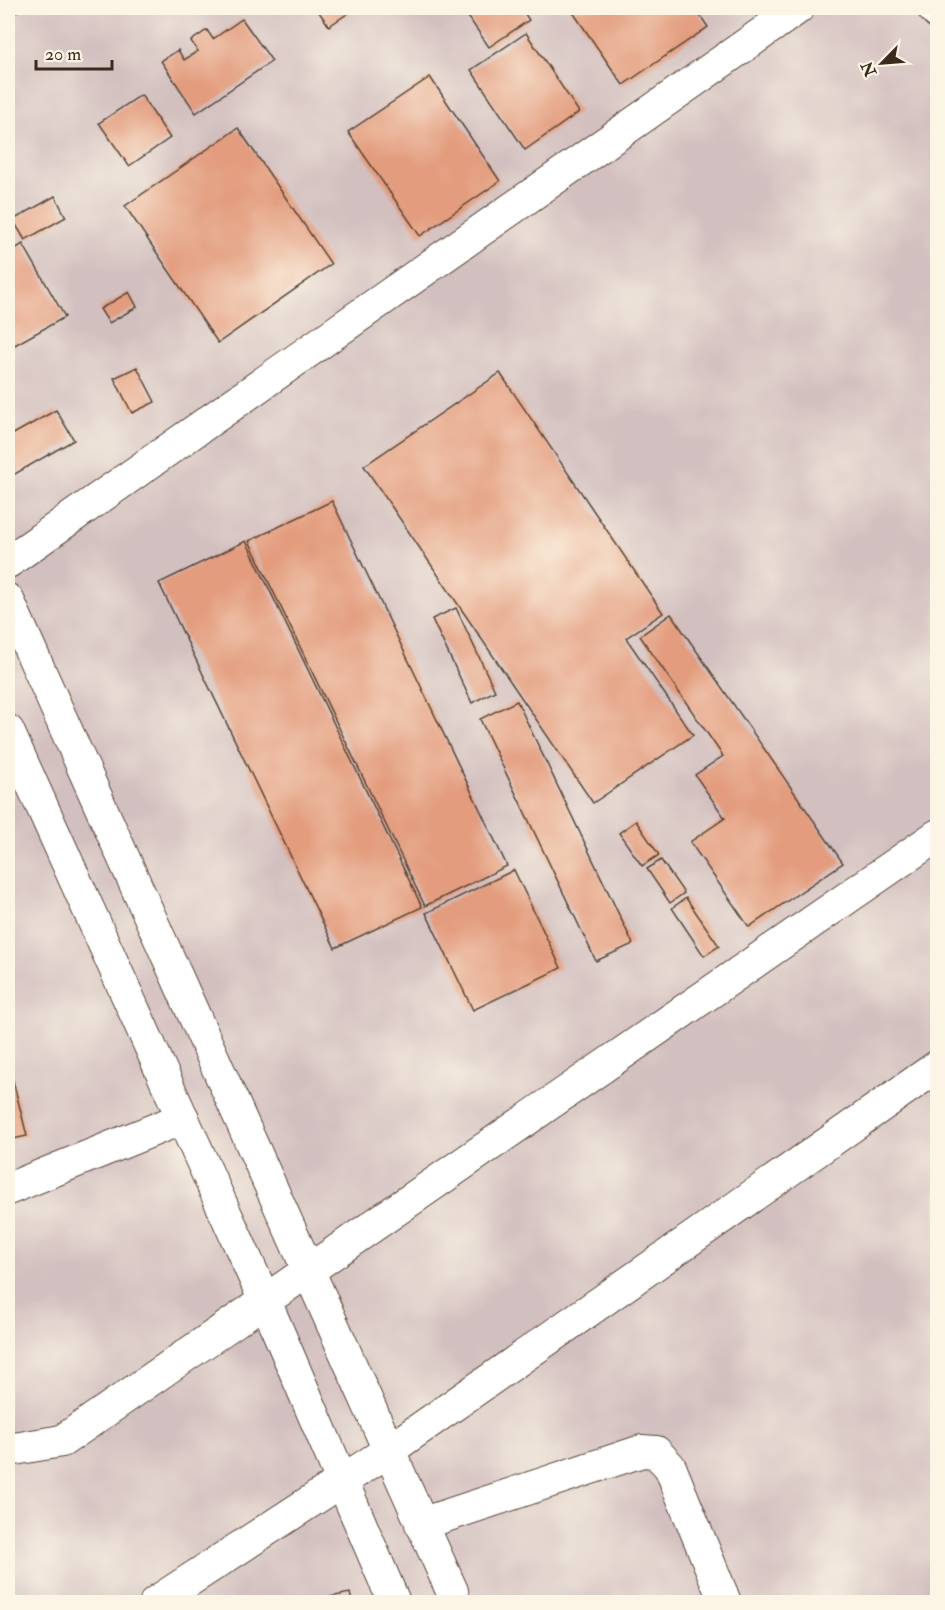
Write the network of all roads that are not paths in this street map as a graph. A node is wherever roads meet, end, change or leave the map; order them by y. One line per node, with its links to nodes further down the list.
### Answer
1 (798, 8): 4 (street)
2 (933, 8): 3 (street)
3 (938, 13)
4 (8, 562)
5 (8, 600): 11 (street)
6 (8, 731): 9 (street)
7 (938, 834): 11 (street)
8 (938, 1066): 14 (street)
9 (183, 1119): 10 (street); 12 (street)
10 (10, 1180)
11 (307, 1272): 12 (street); 14 (street)
12 (265, 1301): 13 (street); 15 (street)
13 (8, 1450)
14 (388, 1451): 15 (street); 16 (street)
15 (342, 1481): 17 (street); 18 (street)
16 (421, 1524): 19 (street); 20 (street)
17 (156, 1602)
18 (394, 1602)
19 (454, 1602)
20 (725, 1602)

